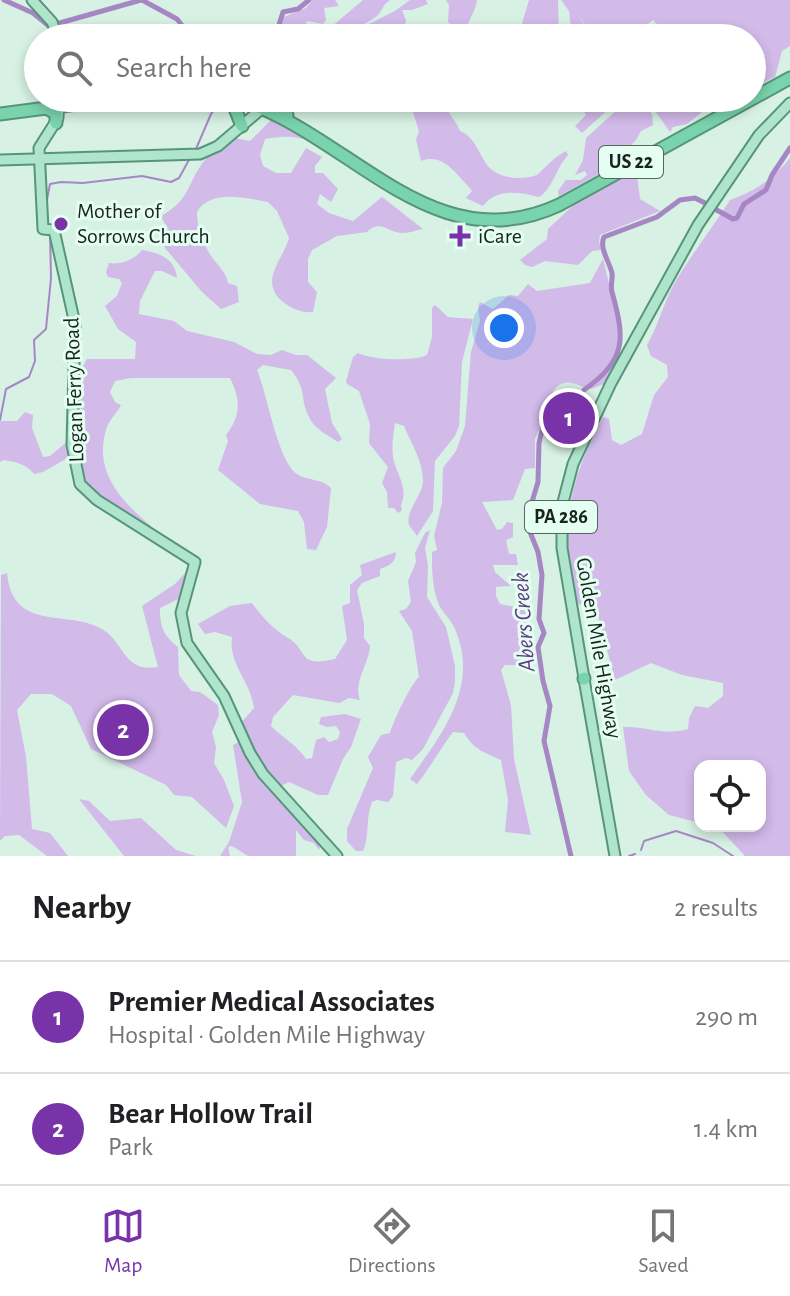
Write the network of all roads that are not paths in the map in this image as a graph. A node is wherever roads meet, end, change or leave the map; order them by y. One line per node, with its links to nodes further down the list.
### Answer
1 (32, 0): 2 (main road)
2 (50, 24)
3 (790, 75): 4 (highway, US 22); 5 (highway, US 22)
4 (766, 87)
5 (766, 89)
6 (790, 105): 22 (main road, Golden Mile Highway / PA 286)
7 (24, 109): 8 (highway)
8 (0, 112)
9 (58, 112): 19 (main road)
10 (236, 112): 18 (highway)
11 (257, 112): 18 (main road)
12 (275, 112): 16 (highway, US 22)
13 (280, 112): 17 (highway, US 22)
14 (286, 112): 17 (highway)
15 (721, 112): 17 (highway, US 22)
16 (724, 112)
17 (287, 115)
18 (242, 126): 19 (main road)
19 (40, 159): 20 (main road); 21 (main road, Logan Ferry Road)
20 (0, 160)
21 (337, 856)
22 (615, 856)

